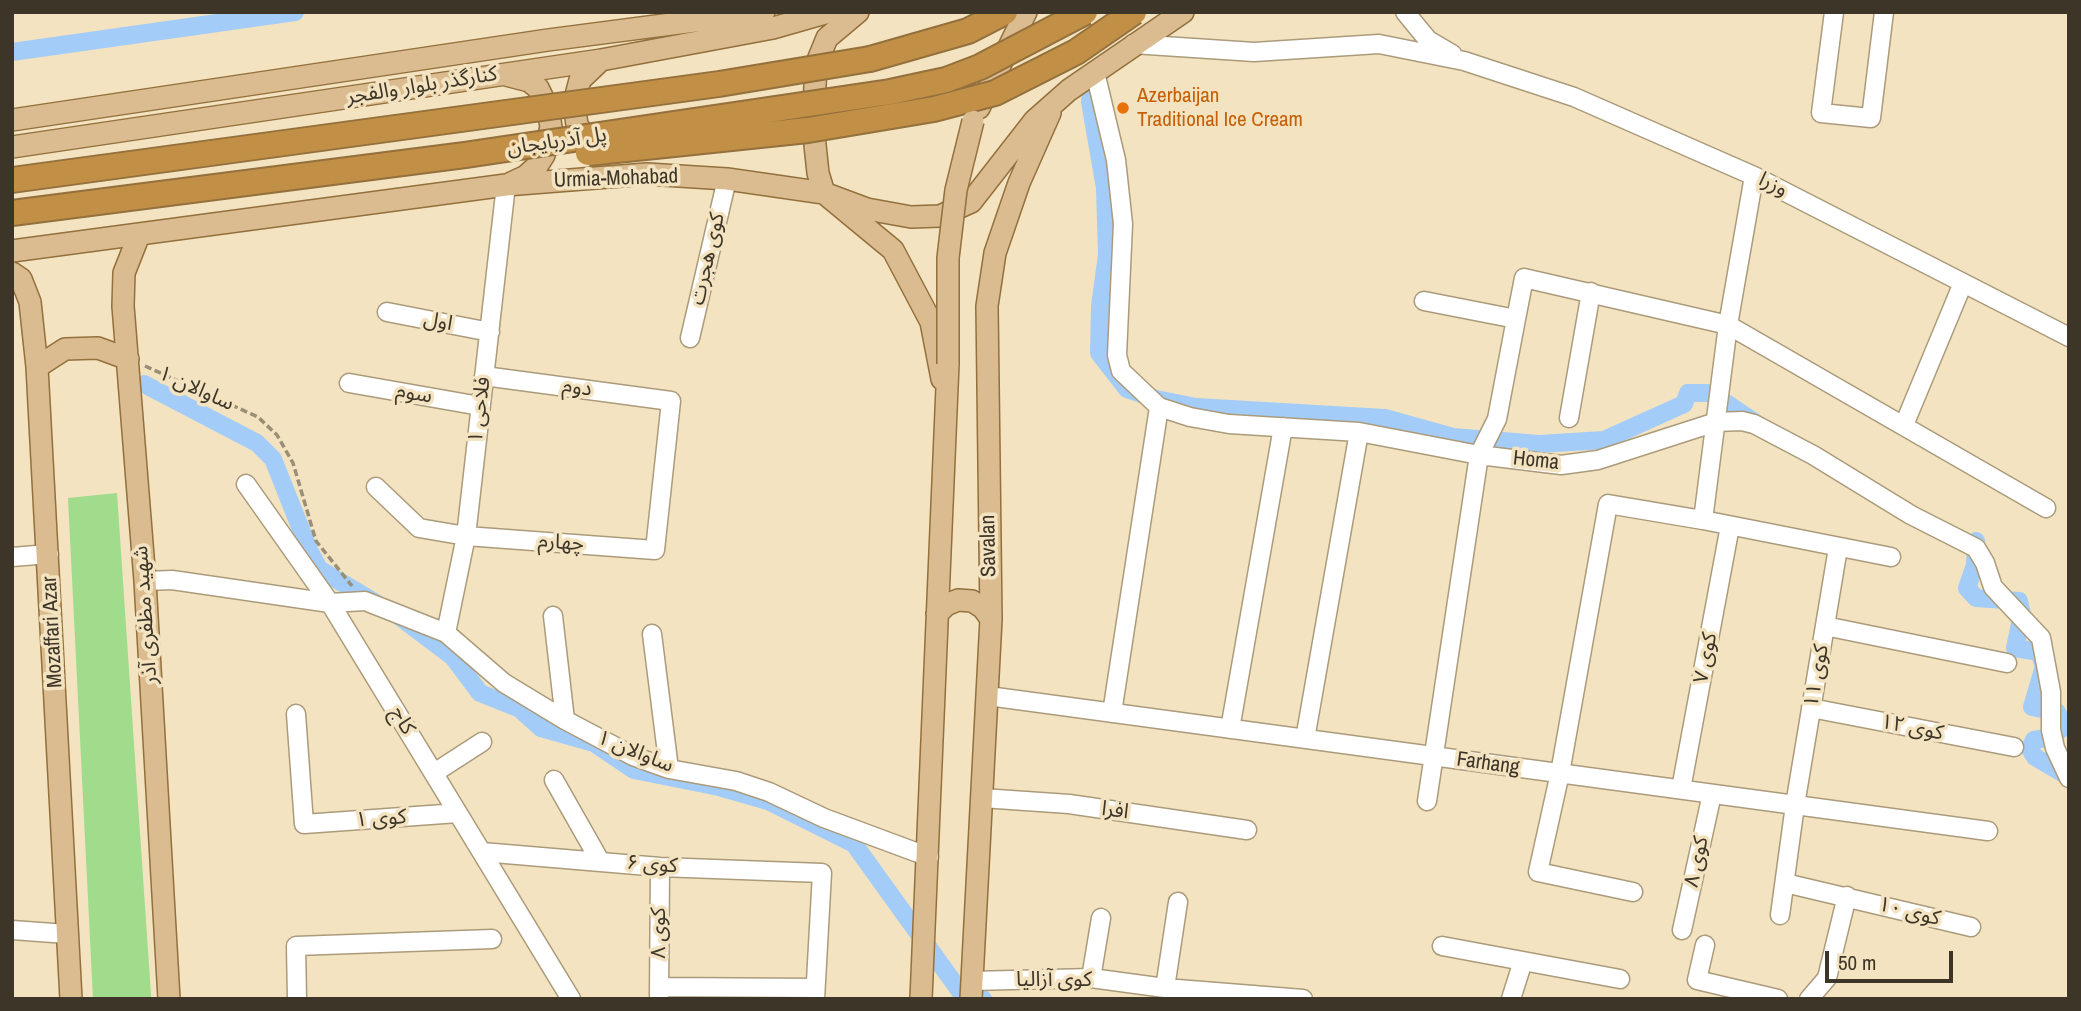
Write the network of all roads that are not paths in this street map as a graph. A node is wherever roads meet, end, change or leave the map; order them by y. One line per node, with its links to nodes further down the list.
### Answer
1 (764, 12): 18 (main road)
2 (829, 12): 13 (main road, کنارگذر بلوار والفجر)
3 (858, 12): 26 (main road)
4 (1005, 12): 24 (highway, پل آذربایجان, bridge)
5 (1026, 12): 44 (main road, bridge)
6 (1084, 12): 20 (highway, پل آذربایجان, bridge)
7 (1134, 12): 20 (highway, bridge)
8 (1183, 12): 12 (main road, Urmia-Mohabad)
9 (1405, 12): 14 (street)
10 (1834, 12): 11 (street)
11 (1884, 12)
12 (1133, 44): 14 (street); 15 (main road, Urmia-Mohabad)
13 (601, 60): 16 (main road, کنارگذر بلوار والفجر); 21 (main road)
14 (1464, 61): 22 (street, وزرا)
15 (1095, 72): 17 (main road, Urmia-Mohabad); 46 (street, Homa)
16 (499, 74): 19 (main road, کنارگذر بلوار والفجر); 25 (main road)
17 (1054, 104): 26 (main road, Urmia-Mohabad); 68 (main road, Savalan)
18 (12, 120)
19 (12, 147)
20 (465, 155): 27 (highway, پل آذربایجان, bridge)
21 (648, 174): 23 (main road, Urmia-Mohabad); 25 (main road, Urmia-Mohabad)
22 (1754, 176): 31 (street, وزرا); 36 (street)
23 (727, 179): 26 (main road, Urmia-Mohabad); 39 (street, کوی هجرت)
24 (12, 180)
25 (506, 185): 28 (main road, Urmia-Mohabad); 37 (street, فلاحی ۱)
26 (824, 193): 44 (main road)
27 (12, 213)
28 (139, 235): 29 (main road, Urmia-Mohabad); 40 (main road, شهید مظفری آذر)
29 (12, 251)
30 (12, 273): 41 (main road, Mozaffari Azar)
31 (1963, 283): 38 (street, وزرا); 49 (street)
32 (1591, 292): 35 (street); 36 (street); 47 (street)
33 (1424, 301): 35 (street)
34 (387, 312): 37 (street, اول)
35 (1516, 319): 52 (street)
36 (1728, 325): 48 (street); 49 (street)
37 (490, 332): 42 (street, فلاحی ۱)
38 (2069, 337)
39 (690, 338)
40 (128, 359): 41 (main road); 64 (main road, شهید مظفری آذر)
41 (37, 367): 61 (main road, Mozaffari Azar)
42 (484, 376): 45 (street, فلاحی ۱); 60 (street, دوم)
43 (349, 383): 45 (street, سوم)
44 (946, 398): 66 (main road)
45 (480, 406): 58 (street, فلاحی ۱)
46 (1159, 407): 50 (street, Homa); 75 (street)
47 (1569, 418)
48 (1716, 422): 52 (street, Homa); 56 (street); 86 (street, Homa)
49 (1904, 425): 55 (street)
50 (1283, 427): 51 (street, Homa); 78 (street)
51 (1359, 432): 52 (street, Homa); 79 (street)
52 (1479, 454): 82 (street)
53 (246, 484): 65 (street, کاج)
54 (376, 487): 58 (street, چهارم)
55 (2046, 508)
56 (1703, 520): 57 (street); 85 (street)
57 (1730, 526): 59 (street); 88 (street, کوی ۷)
58 (466, 536): 60 (street, چهارم); 70 (street, فلاحی ۱)
59 (1838, 548): 63 (street); 69 (street, کوی ۱۱)
60 (655, 550)
61 (49, 554): 62 (street); 109 (main road, Mozaffari Azar)
62 (12, 557)
63 (1891, 557)
64 (145, 580): 65 (street); 122 (main road, شهید مظفری آذر)
65 (330, 603): 70 (street, ساوالان ۱); 84 (street, کاج)
66 (936, 614): 68 (main road); 97 (main road)
67 (553, 616): 77 (street)
68 (991, 619): 73 (main road, Savalan)
69 (1825, 626): 72 (street); 74 (street, کوی ۱۱)
70 (446, 633): 77 (street, ساوالان ۱)
71 (652, 634): 83 (street)
72 (2007, 663)
73 (988, 696): 75 (street, Farhang); 90 (main road, Savalan)
74 (1811, 708): 81 (street, کوی ۱۲); 92 (street, کوی ۱۱)
75 (1112, 713): 78 (street, Farhang)
76 (296, 714): 93 (street, کوی ۱)
77 (565, 720): 83 (street, ساوالان ۱)
78 (1230, 729): 79 (street, Farhang)
79 (1305, 739): 82 (street, Farhang)
80 (482, 742): 84 (street)
81 (2014, 747)
82 (1433, 756): 85 (street, Farhang); 91 (street)
83 (669, 769): 97 (street, ساوالان ۱)
84 (434, 773): 93 (street, کاج)
85 (1560, 773): 88 (street, Farhang); 101 (street)
86 (2069, 778)
87 (554, 780): 98 (street)
88 (1681, 789): 89 (street, Farhang)
89 (1712, 794): 92 (street, Farhang); 108 (street, کوی ۸)
90 (982, 798): 94 (street, افرا); 117 (main road, Savalan)
91 (1426, 801)
92 (1795, 805): 95 (street, Farhang); 100 (street, کوی ۱۱)
93 (458, 813): 96 (street, کاج)
94 (1247, 830)
95 (1988, 831)
96 (482, 852): 98 (street, کوی ۶); 124 (street, کاج)
97 (929, 857): 125 (main road)
98 (600, 861): 99 (street, کوی ۶)
99 (660, 867): 118 (street, کوی ۸); 119 (street, کوی ۶)
100 (1784, 883): 102 (street, کوی ۱۰); 104 (street, کوی ۱۱)
101 (1633, 892)
102 (1847, 896): 106 (street, کوی ۱۰); 129 (street)
103 (1178, 902): 116 (street)
104 (1780, 915)
105 (1101, 918): 114 (street)
106 (1971, 927)
107 (12, 930): 109 (street)
108 (1682, 930)
109 (67, 934): 121 (main road, Mozaffari Azar)
110 (492, 939): 123 (street)
111 (1705, 945): 128 (street)
112 (1442, 946): 113 (street)
113 (1523, 961): 115 (street); 127 (street)
114 (1091, 978): 116 (street, کوی آزالیا); 117 (street, کوی آزالیا)
115 (1620, 979)
116 (1165, 988): 120 (street, کوی آزالیا)
117 (972, 990)
118 (659, 993): 119 (street)
119 (815, 994)
120 (1217, 995): 126 (street, کوی آزالیا)
121 (71, 999)
122 (169, 999)
123 (297, 999)
124 (571, 999)
125 (921, 999)
126 (1303, 999)
127 (1511, 999)
128 (1778, 999)
129 (1809, 999)

